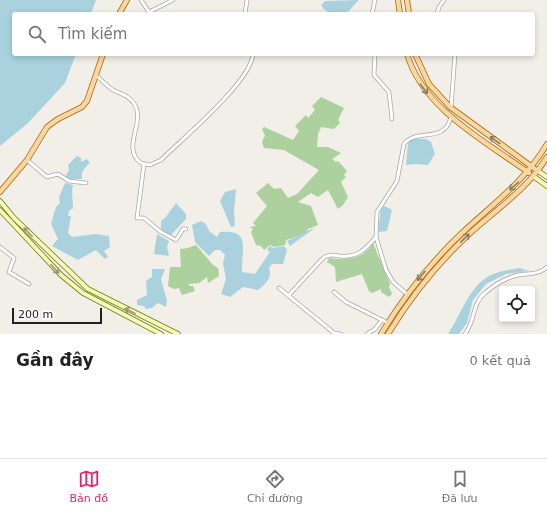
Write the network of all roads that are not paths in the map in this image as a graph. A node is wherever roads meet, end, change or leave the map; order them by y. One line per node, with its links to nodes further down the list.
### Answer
1 (127, 0): 9 (main road)
2 (141, 0): 3 (street)
3 (173, 0)
4 (247, 0): 10 (street)
5 (375, 0): 11 (street)
6 (398, 0): 12 (main road)
7 (407, 0): 13 (main road)
8 (444, 0): 14 (street)
9 (120, 12)
10 (245, 12)
11 (372, 12)
12 (400, 12)
13 (409, 12)
14 (438, 12)
15 (102, 56): 21 (main road)
16 (252, 56): 28 (street)
17 (375, 56): 24 (street)
18 (408, 56): 23 (main road, one-way to 23)
19 (416, 56): 22 (main road)
20 (455, 56): 22 (street)
21 (96, 76): 27 (main road); 28 (street)
22 (451, 108): 29 (main road, one-way to 22)
23 (451, 117): 31 (main road); 40 (street)
24 (392, 118)
25 (547, 144): 29 (main road)
26 (547, 157): 30 (main road)
27 (27, 160): 34 (street); 36 (main road)
28 (144, 164): 39 (street)
29 (532, 167): 30 (main road); 31 (main road)
30 (538, 170): 32 (main road); 33 (main road)
31 (527, 172): 32 (main road); 46 (main road, one-way to 46)
32 (533, 176): 35 (main road); 57 (main road, one-way to 32)
33 (547, 177)
34 (86, 183)
35 (547, 186)
36 (0, 192)
37 (0, 201): 49 (main road, one-way to 37)
38 (0, 210): 51 (main road, one-way to 51)
39 (186, 229)
40 (376, 237): 46 (street); 47 (street)
41 (0, 247): 43 (street)
42 (547, 267): 58 (street)
43 (29, 284)
44 (279, 288): 47 (street)
45 (334, 292): 48 (street)
46 (407, 294): 50 (main road)
47 (289, 295): 54 (street)
48 (382, 320): 50 (street); 55 (street)
49 (152, 322): 51 (main road); 53 (main road)
50 (388, 323): 56 (main road)
51 (148, 328): 52 (main road)
52 (161, 334)
53 (178, 334)
54 (341, 334)
55 (367, 334)
56 (381, 334)
57 (388, 334)
58 (465, 334)

